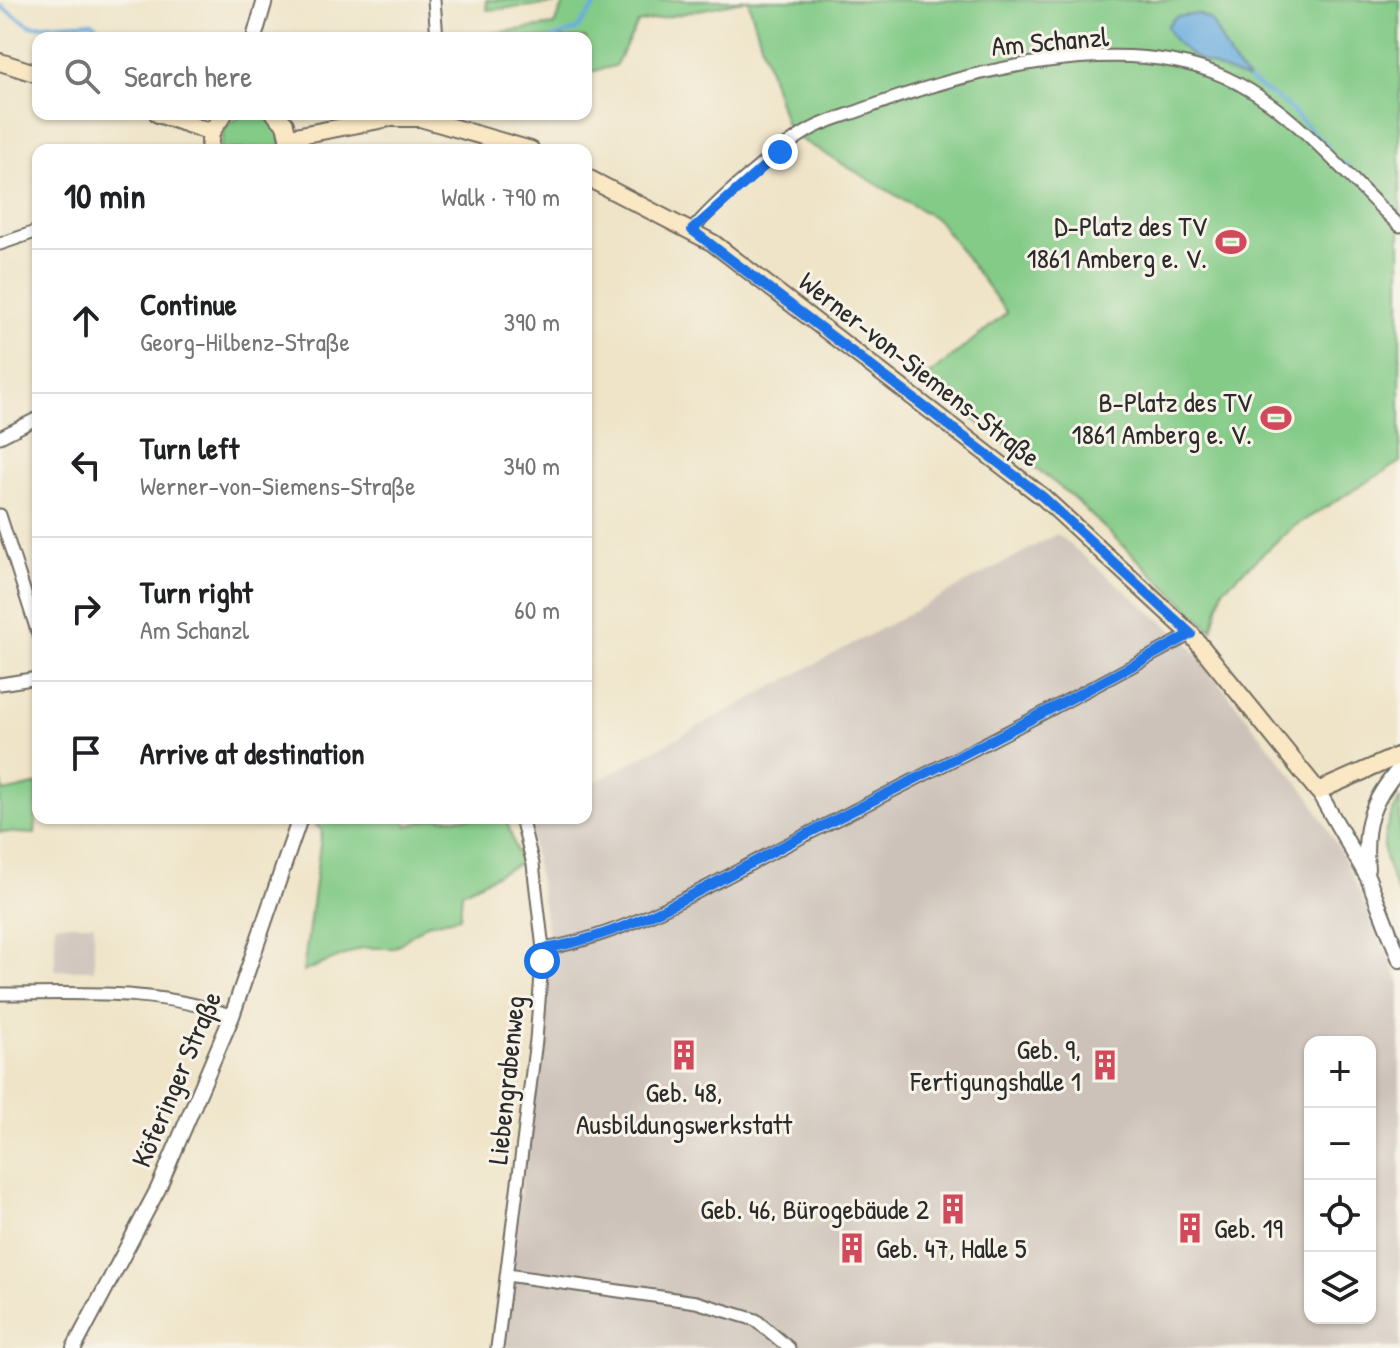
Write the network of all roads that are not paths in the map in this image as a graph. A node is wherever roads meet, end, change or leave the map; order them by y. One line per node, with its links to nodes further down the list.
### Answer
1 (265, 0): 3 (street)
2 (434, 0): 4 (street)
3 (255, 32)
4 (437, 32)
5 (0, 62): 6 (main road)
6 (32, 72)
7 (176, 120): 12 (main road)
8 (220, 120): 12 (main road)
9 (278, 120): 14 (main road)
10 (375, 120): 14 (main road)
11 (427, 120): 15 (main road)
12 (211, 132): 13 (main road)
13 (210, 144)
14 (291, 144)
15 (510, 144)
16 (592, 180): 18 (main road, Werner-von-Siemens-Straße)
17 (1400, 226): 18 (street, Am Schanzl)
18 (692, 230): 25 (main road, Werner-von-Siemens-Straße)
19 (32, 233): 20 (street)
20 (0, 244)
21 (32, 421): 22 (street)
22 (0, 437)
23 (0, 515): 24 (street)
24 (32, 615)
25 (1191, 634): 30 (main road, Werner-von-Siemens-Straße); 34 (street)
26 (32, 679): 27 (street)
27 (0, 684)
28 (1400, 755): 30 (main road)
29 (1400, 768): 33 (street)
30 (1318, 791): 33 (street, Werner-von-Siemens-Straße)
31 (298, 824): 37 (street, Köferinger Straße)
32 (523, 824): 34 (street, Liebengrabenweg)
33 (1368, 878): 35 (street, Werner-von-Siemens-Straße)
34 (543, 949): 38 (street, Liebengrabenweg)
35 (1400, 960)
36 (0, 994): 37 (street)
37 (232, 1016): 39 (street, Köferinger Straße)
38 (507, 1275): 40 (street, Liebengrabenweg); 41 (street)
39 (74, 1348)
40 (497, 1348)
41 (789, 1348)

